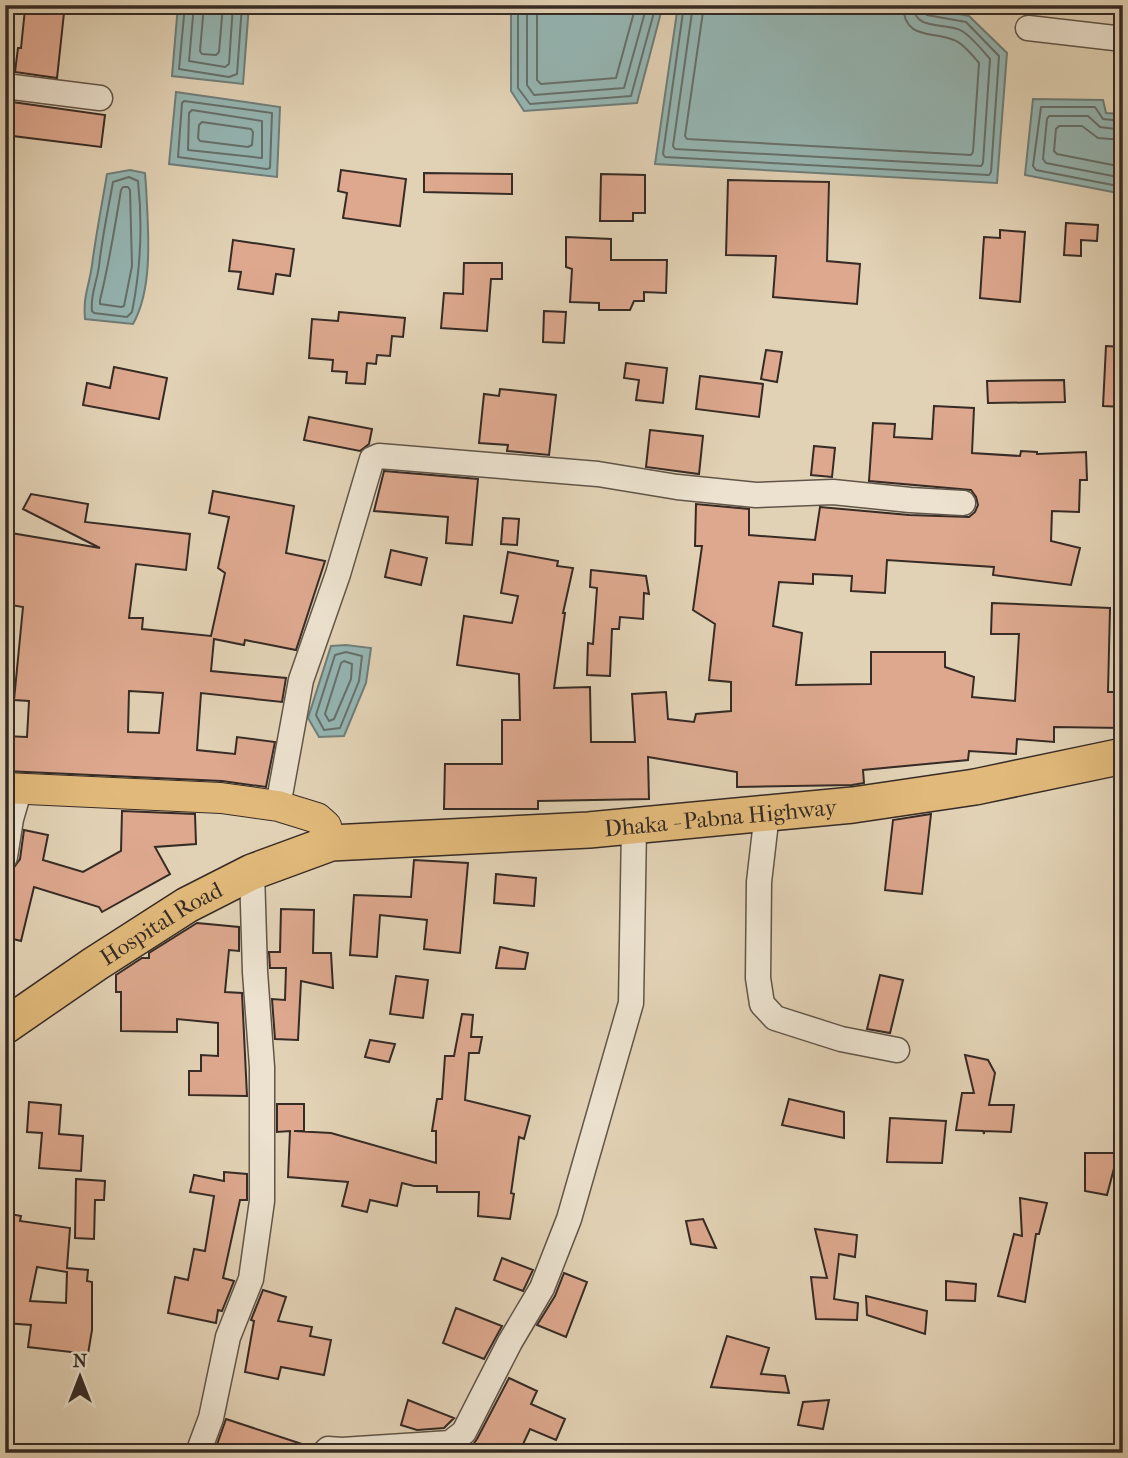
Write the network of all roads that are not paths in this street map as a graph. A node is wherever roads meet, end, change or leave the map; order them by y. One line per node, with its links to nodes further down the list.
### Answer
1 (1028, 28): 2 (street)
2 (1123, 39)
3 (5, 86): 4 (street)
4 (100, 98)
5 (963, 503): 9 (street)
6 (1123, 737): 12 (highway, Dhaka - Pabna Highway)
7 (1123, 756): 10 (highway, Dhaka - Pabna Highway)
8 (13, 788): 9 (main road, Dhaka - Pabna Highway); 13 (street)
9 (278, 806): 12 (main road, Dhaka - Pabna Highway)
10 (767, 813): 11 (highway, Dhaka - Pabna Highway); 17 (street)
11 (634, 826): 12 (highway, Dhaka - Pabna Highway); 19 (street)
12 (328, 834): 14 (highway, Hospital Road); 15 (highway, Hospital Road)
13 (5, 857)
14 (252, 872): 16 (highway, Hospital Road); 18 (street)
15 (5, 999)
16 (5, 1026)
17 (897, 1050)
18 (198, 1453)
19 (324, 1453)

